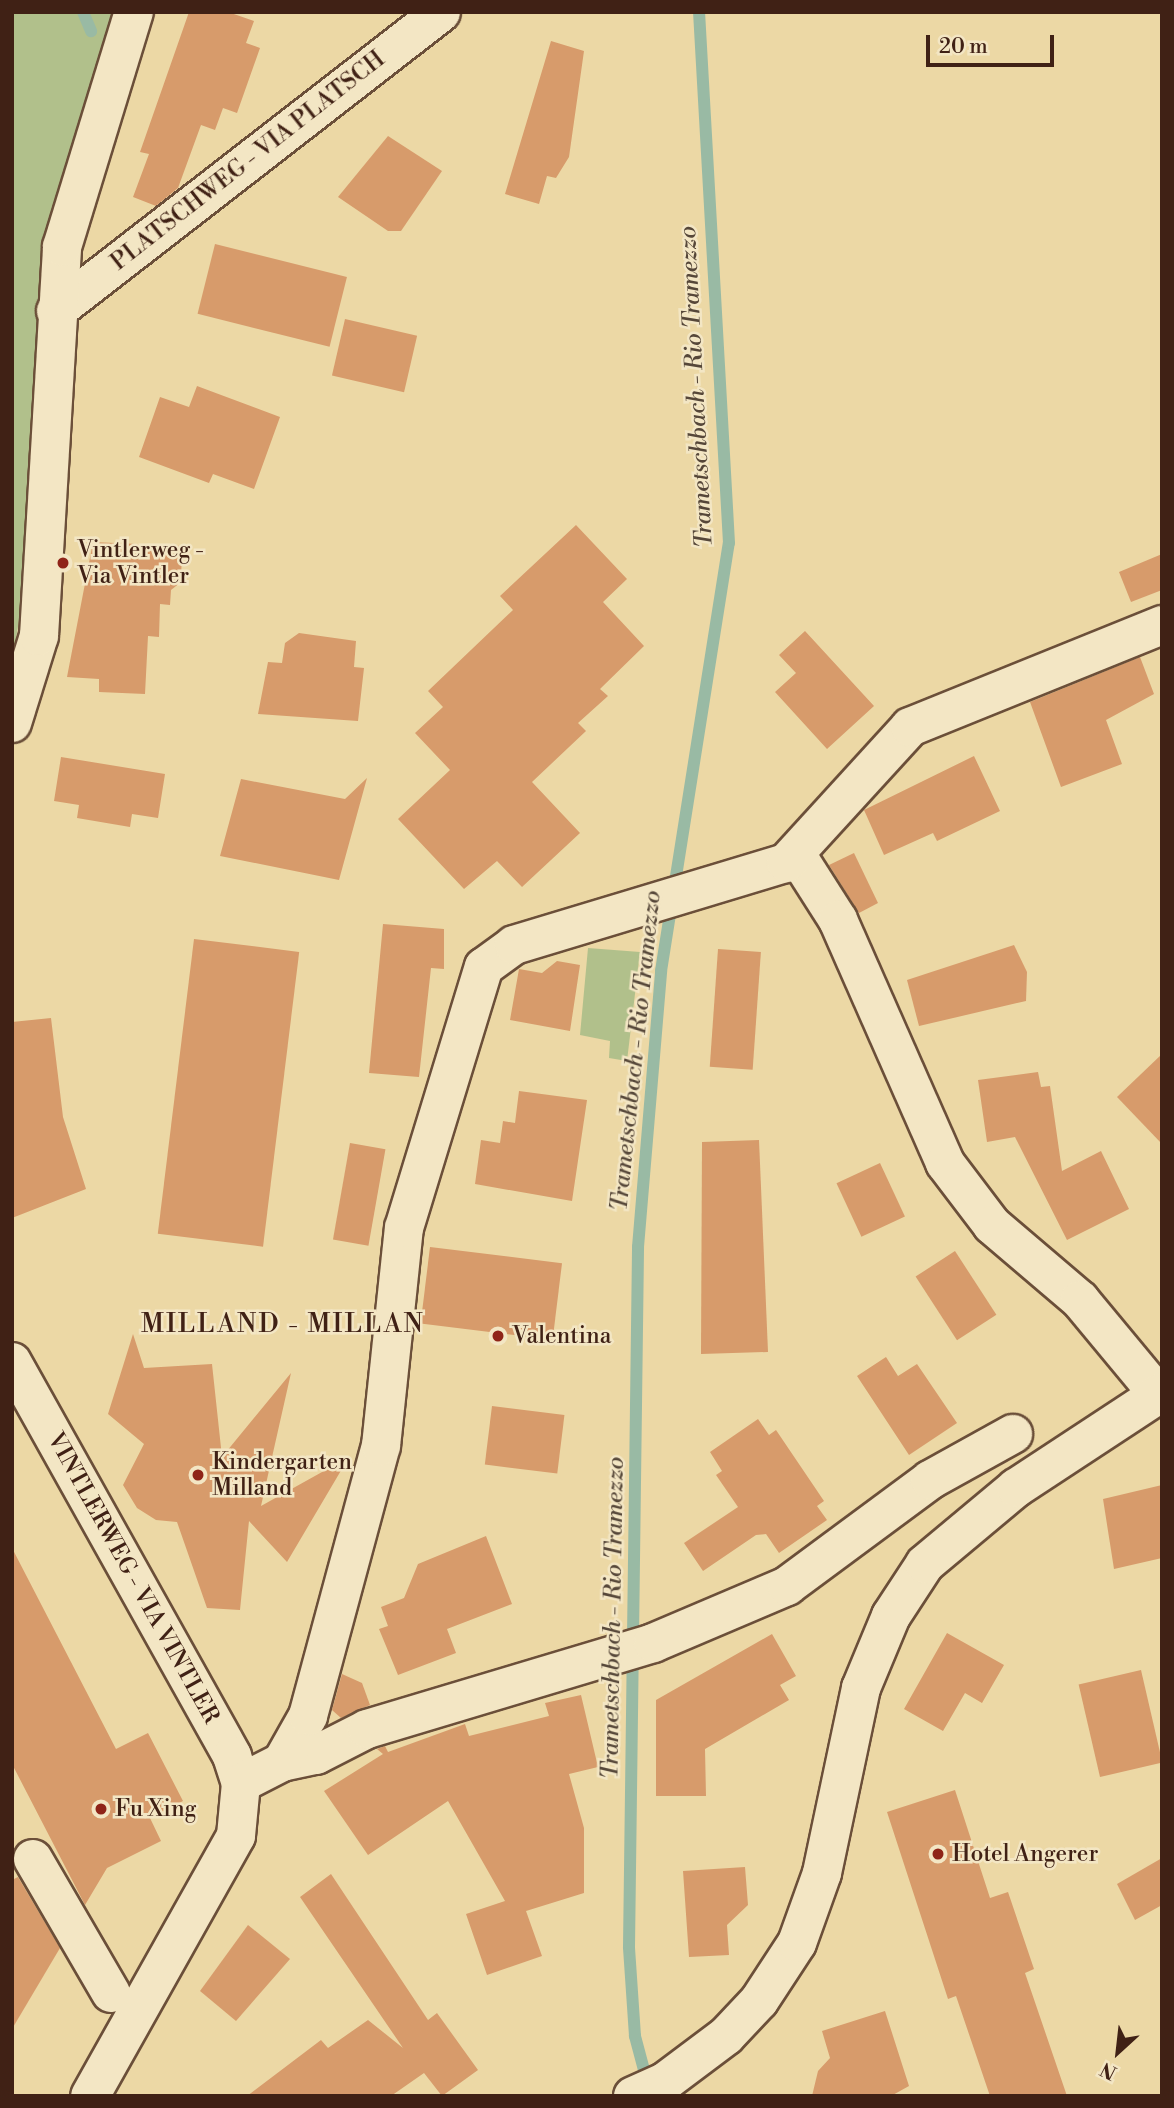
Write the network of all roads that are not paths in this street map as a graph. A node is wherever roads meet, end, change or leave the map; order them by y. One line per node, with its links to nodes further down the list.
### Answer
1 (134, 12): 3 (street)
2 (441, 12): 3 (street, PLATSCHWEG - VIA PLATSCH)
3 (56, 311): 5 (street)
4 (1162, 625): 6 (street)
5 (12, 723)
6 (796, 853): 8 (street); 10 (street)
7 (15, 1372): 11 (street, VINTLERWEG - VIA VINTLER)
8 (1161, 1403): 14 (street)
9 (1013, 1434): 10 (street)
10 (282, 1762): 11 (street)
11 (241, 1783): 15 (street)
12 (33, 1859): 13 (street)
13 (111, 1993)
14 (650, 2088)
15 (90, 2096)

